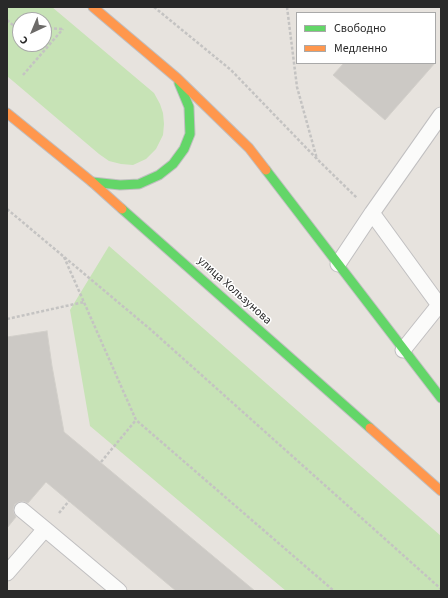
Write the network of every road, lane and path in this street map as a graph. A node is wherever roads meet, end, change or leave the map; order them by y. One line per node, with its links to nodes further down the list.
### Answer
1 (93, 7): 8 (main road)
2 (154, 7): 11 (path)
3 (287, 7): 11 (path)
4 (52, 28): 5 (path)
5 (52, 42)
6 (43, 52): 7 (path)
7 (23, 76)
8 (177, 78): 12 (main road); 16 (main road)
9 (7, 113): 12 (main road, улица Хользунова)
10 (441, 115): 14 (lane)
11 (317, 159): 14 (path)
12 (92, 182): 24 (main road, улица Хользунова)
13 (7, 209): 15 (path)
14 (372, 213): 16 (lane); 18 (lane)
15 (63, 256): 17 (path); 29 (path)
16 (338, 264): 20 (main road)
17 (84, 302): 19 (path); 22 (path)
18 (440, 306): 20 (lane)
19 (7, 319)
20 (404, 350): 21 (main road)
21 (441, 398)
22 (136, 420): 23 (path); 31 (path)
23 (101, 462)
24 (437, 485): 25 (main road, улица Хользунова)
25 (441, 491)
26 (22, 510): 27 (lane)
27 (45, 529): 28 (lane); 30 (lane)
28 (7, 573)
29 (441, 589)
30 (119, 591)
31 (334, 591)

